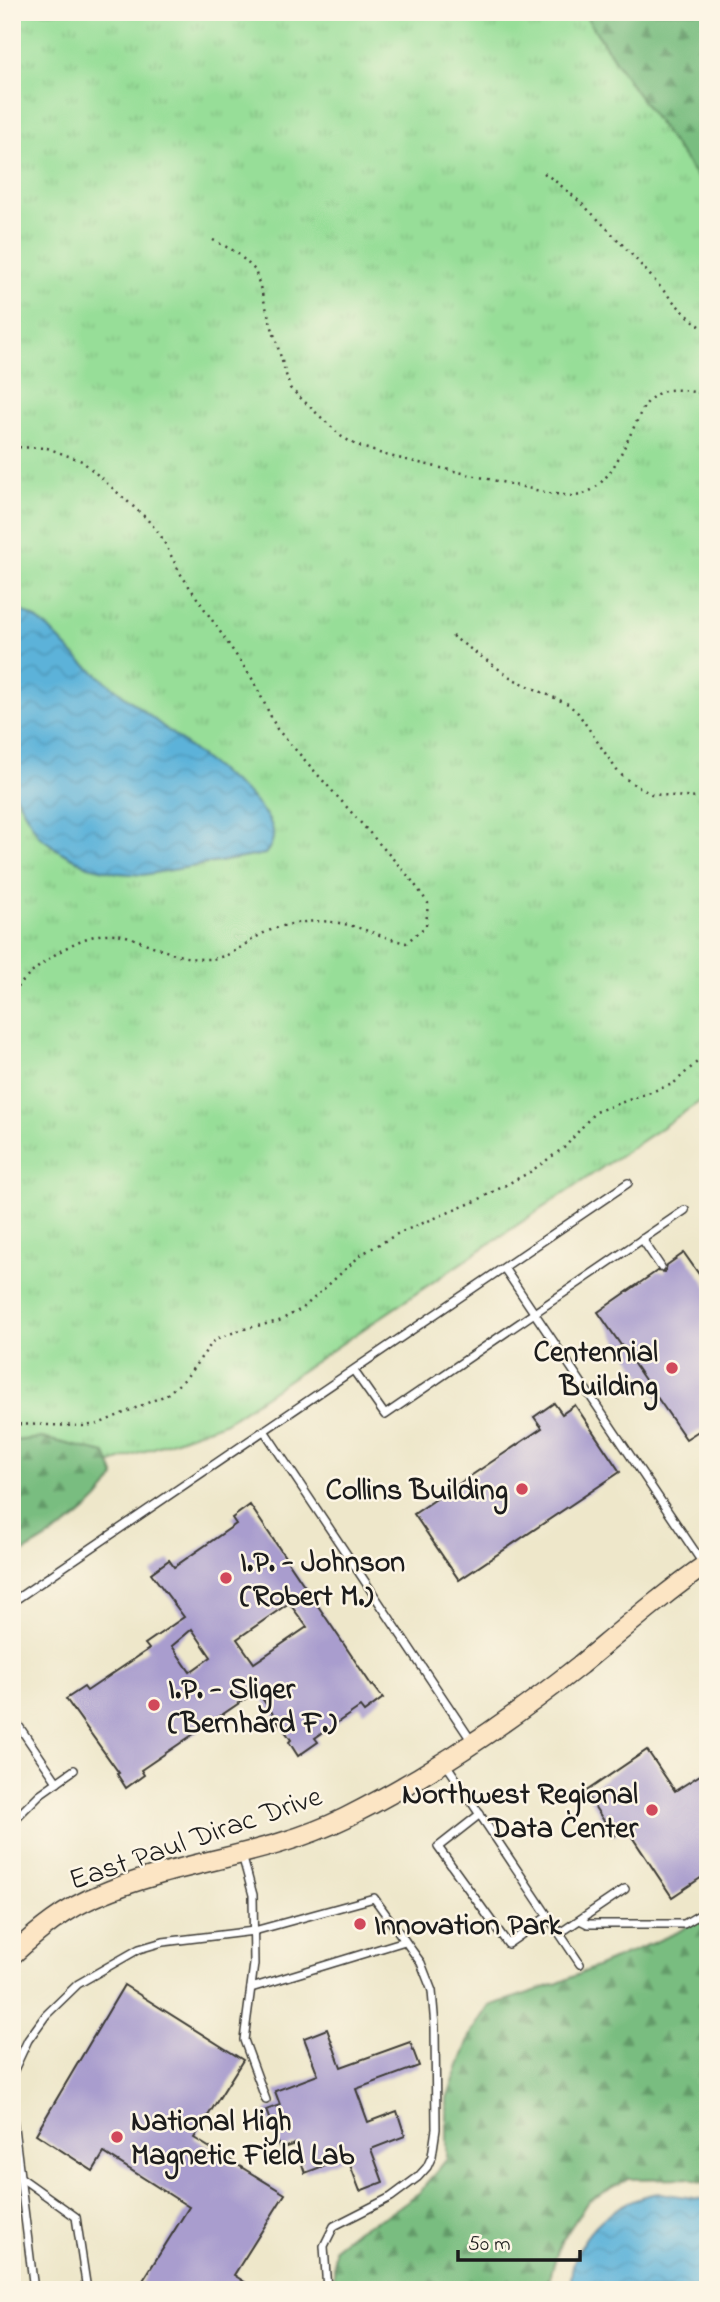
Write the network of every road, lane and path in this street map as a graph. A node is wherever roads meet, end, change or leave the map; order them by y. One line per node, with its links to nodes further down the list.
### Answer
1 (544, 173): 3 (path)
2 (213, 240): 4 (path)
3 (708, 332)
4 (708, 395)
5 (12, 447): 8 (path)
6 (452, 636): 7 (path)
7 (708, 799)
8 (12, 993)
9 (708, 1052): 17 (path)
10 (628, 1183): 14 (lane)
11 (685, 1210): 12 (lane)
12 (642, 1239): 13 (lane); 15 (lane)
13 (661, 1267)
14 (504, 1268): 15 (lane); 16 (lane)
15 (534, 1313): 16 (lane); 19 (lane)
16 (354, 1371): 18 (lane)
17 (12, 1424)
18 (265, 1432): 20 (lane); 22 (lane)
19 (706, 1564): 22 (street, East Paul Dirac Drive)
20 (12, 1602)
21 (12, 1716): 25 (lane)
22 (473, 1743): 23 (street, East Paul Dirac Drive)
23 (444, 1762): 26 (lane); 28 (street, East Paul Dirac Drive)
24 (74, 1770): 25 (lane)
25 (57, 1782): 27 (lane)
26 (480, 1814): 31 (lane); 31 (lane)
27 (12, 1822)
28 (242, 1855): 33 (lane); 36 (street, East Paul Dirac Drive)
29 (625, 1889): 32 (lane)
30 (708, 1910): 32 (lane)
31 (548, 1916): 34 (lane)
32 (580, 1920): 34 (lane)
33 (254, 1931): 35 (lane); 38 (lane); 40 (lane)
34 (560, 1933): 37 (lane)
35 (405, 1941): 38 (lane); 44 (lane)
36 (12, 1955)
37 (580, 1964)
38 (251, 1987): 39 (lane)
39 (266, 2100)
40 (12, 2108): 41 (lane)
41 (16, 2177): 42 (lane); 43 (lane)
42 (34, 2290)
43 (87, 2290)
44 (327, 2290)

